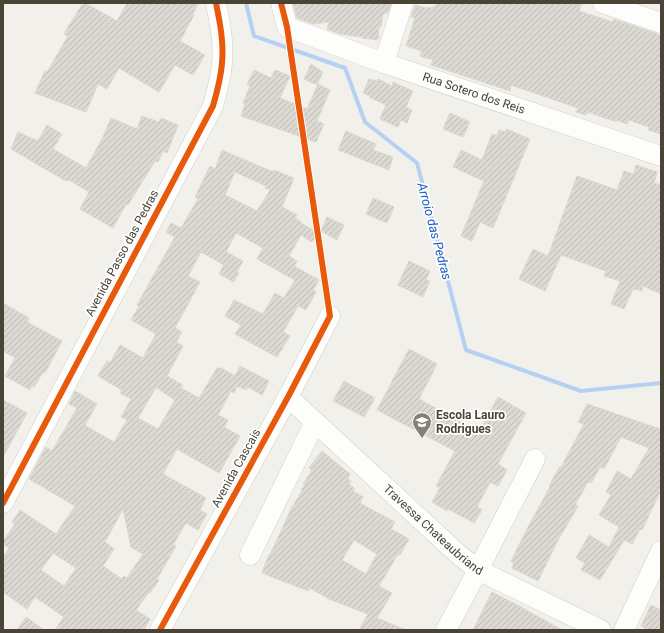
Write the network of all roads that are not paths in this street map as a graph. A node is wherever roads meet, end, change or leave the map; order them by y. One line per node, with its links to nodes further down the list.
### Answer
1 (216, 3): 12 (street, Avenida Passo das Pedras)
2 (282, 3): 6 (street, Rua Sotero dos Reis)
3 (404, 3): 6 (street)
4 (603, 3): 5 (street)
5 (661, 22)
6 (384, 63): 7 (street, Rua Sotero dos Reis)
7 (661, 156)
8 (330, 316): 9 (street, Avenida Cascais)
9 (288, 397): 10 (street, Travessa Chateaubriand); 16 (street, Avenida Cascais)
10 (315, 422): 14 (street); 15 (street, Travessa Chateaubriand)
11 (535, 459): 15 (street)
12 (3, 503)
13 (661, 551): 19 (street)
14 (250, 555)
15 (478, 570): 17 (street); 18 (street, Travessa Chateaubriand)
16 (160, 630)
17 (446, 630)
18 (601, 630)
19 (624, 630)

